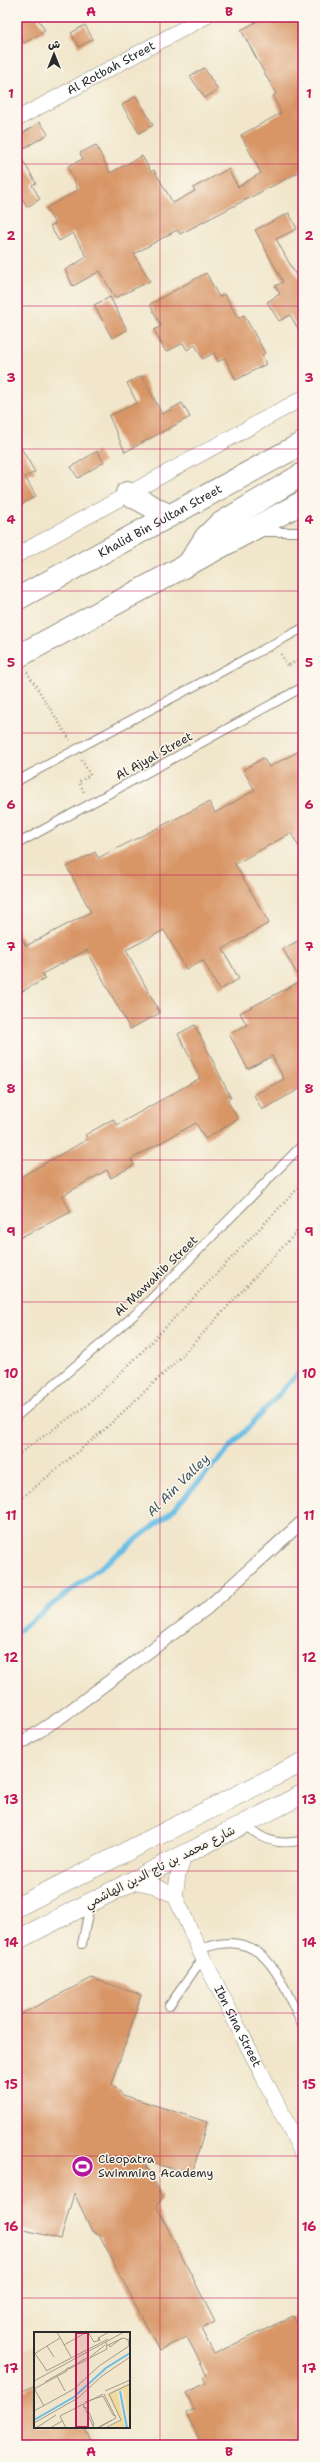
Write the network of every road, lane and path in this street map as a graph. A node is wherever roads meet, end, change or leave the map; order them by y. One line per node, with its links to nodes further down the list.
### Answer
1 (205, 17): 2 (street, Al Rotbah Street)
2 (17, 119)
3 (303, 398): 6 (street)
4 (303, 443): 8 (main road, Khalid Bin Sultan Street)
5 (303, 474): 12 (main road)
6 (127, 493): 8 (main road); 11 (street)
7 (303, 502): 10 (main road)
8 (169, 516): 13 (main road, Khalid Bin Sultan Street)
9 (303, 532): 10 (lane)
10 (248, 533): 12 (main road)
11 (17, 555)
12 (189, 564): 16 (main road)
13 (17, 599)
14 (303, 628): 15 (lane)
15 (276, 642): 17 (path); 19 (lane)
16 (17, 657): 19 (path)
17 (303, 658)
18 (303, 687): 21 (lane, Al Ajyal Street)
19 (76, 749): 20 (lane); 21 (path)
20 (17, 781)
21 (90, 805): 22 (lane, Al Ajyal Street)
22 (17, 844)
23 (303, 1144): 26 (lane, Al Mawahib Street)
24 (303, 1183): 27 (path)
25 (303, 1225): 28 (path)
26 (17, 1416)
27 (17, 1455)
28 (17, 1502)
29 (303, 1521): 30 (street)
30 (17, 1746)
31 (303, 1762): 39 (street)
32 (303, 1794): 33 (street, شارع محمد بن تاج الدين الهاشمي)
33 (245, 1824): 34 (lane); 35 (street, شارع محمد بن تاج الدين الهاشمي)
34 (303, 1840)
35 (185, 1854): 36 (street, شارع محمد بن تاج الدين الهاشمي); 37 (street)
36 (133, 1881): 37 (street); 38 (street, شارع محمد بن تاج الدين الهاشمي)
37 (175, 1896): 42 (street, Ibn Sina Street)
38 (91, 1902): 40 (street, شارع محمد بن تاج الدين الهاشمي); 41 (lane)
39 (17, 1907)
40 (17, 1940)
41 (82, 1944)
42 (201, 1954): 43 (lane); 44 (lane); 45 (street, Ibn Sina Street)
43 (169, 2006)
44 (303, 2026)
45 (303, 2155)

